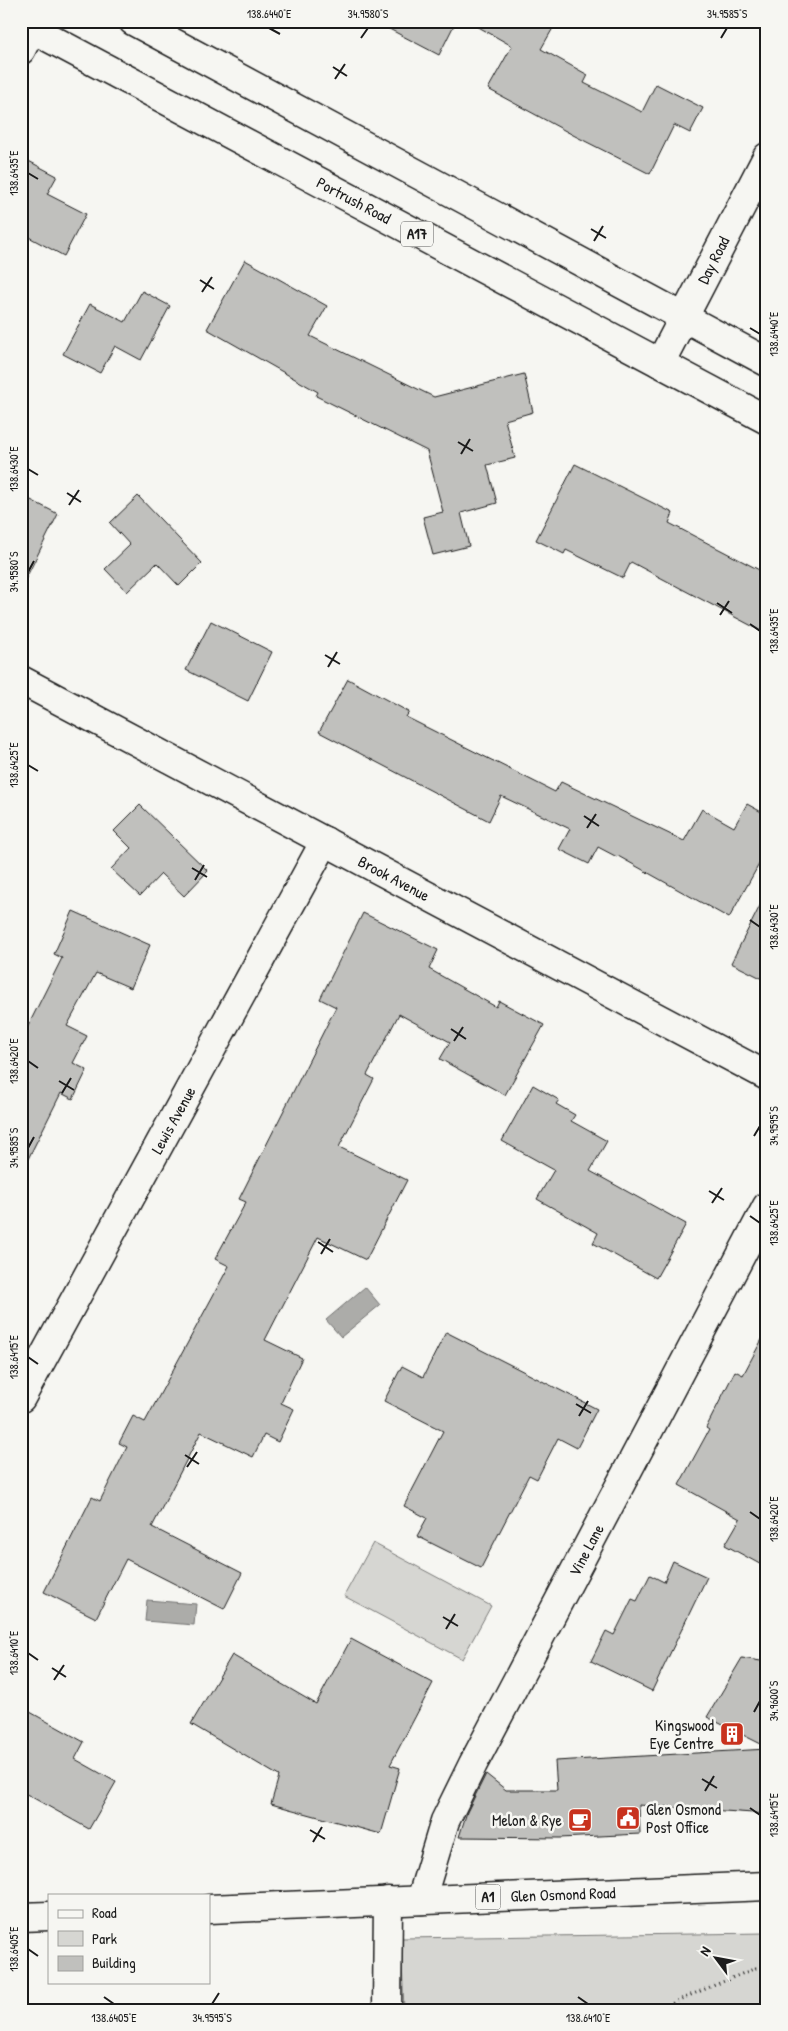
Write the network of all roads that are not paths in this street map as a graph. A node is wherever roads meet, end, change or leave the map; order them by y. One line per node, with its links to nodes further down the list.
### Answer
1 (133, 21): 4 (main road)
2 (25, 34): 6 (main road, Portrush Road / A17)
3 (767, 157): 4 (main road, Day Road)
4 (683, 317): 5 (main road); 6 (main road, Day Road)
5 (767, 362)
6 (660, 363): 7 (main road, Portrush Road / A17)
7 (767, 420)
8 (21, 680): 9 (main road, Brook Avenue)
9 (325, 841): 10 (main road, Brook Avenue); 12 (main road, Lewis Avenue)
10 (767, 1076)
11 (767, 1206): 14 (main road, Vine Lane)
12 (21, 1398)
13 (767, 1886): 14 (main road, Glen Osmond Road / A1)
14 (421, 1900): 15 (main road, Glen Osmond Road / A1)
15 (388, 1902): 16 (main road, Glen Osmond Road / A1); 19 (main road)
16 (210, 1909)
17 (48, 1916): 18 (main road)
18 (21, 1917)
19 (387, 2010)

